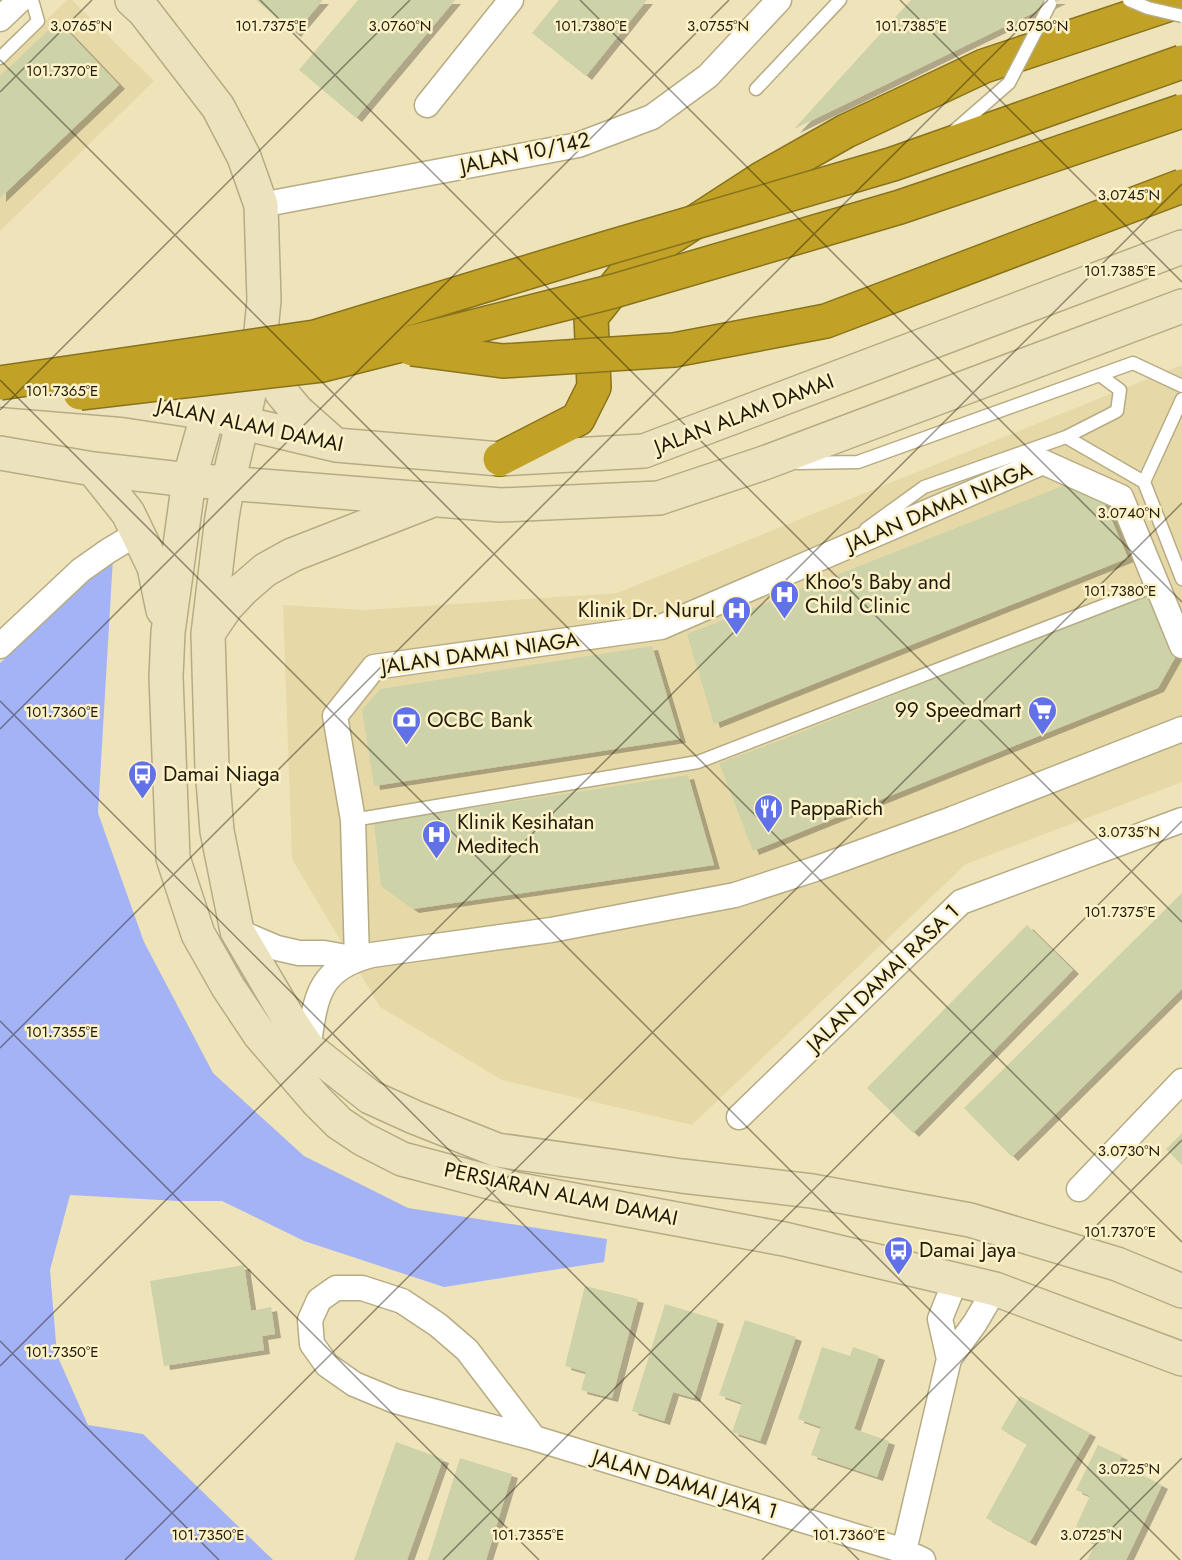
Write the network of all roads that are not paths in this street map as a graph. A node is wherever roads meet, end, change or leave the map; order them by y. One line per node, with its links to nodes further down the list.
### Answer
1 (0, 0): 2 (lane)
2 (12, 0)
3 (20, 0): 13 (street)
4 (32, 0): 14 (lane)
5 (132, 0): 21 (street, PERSIARAN ALAM DAMAI)
6 (511, 0): 17 (street)
7 (779, 0): 21 (street, JALAN 10/142)
8 (840, 0): 16 (lane)
9 (1129, 0): 12 (lane, bridge)
10 (1182, 0): 39 (highway, bridge)
11 (1050, 4): 19 (lane, bridge)
12 (1182, 16)
13 (0, 19)
14 (0, 58)
15 (1182, 62): 19 (highway, bridge)
16 (756, 89)
17 (427, 105)
18 (1182, 111): 33 (highway, bridge)
19 (933, 150): 25 (highway, bridge)
20 (1182, 186): 25 (highway, bridge)
21 (261, 205): 23 (street, PERSIARAN ALAM DAMAI)
22 (1182, 247): 39 (street, JALAN ALAM DAMAI)
23 (264, 300): 26 (street, PERSIARAN ALAM DAMAI); 32 (street); 34 (street, PERSIARAN ALAM DAMAI)
24 (1182, 306): 40 (street)
25 (315, 337): 28 (highway, bridge)
26 (259, 352): 35 (street, PERSIARAN ALAM DAMAI); 37 (street)
27 (1101, 376): 29 (lane); 36 (lane); 40 (lane)
28 (0, 383)
29 (1182, 386)
30 (0, 390): 32 (street, JALAN ALAM DAMAI)
31 (1182, 399): 43 (lane)
32 (123, 400): 34 (street, JALAN ALAM DAMAI)
33 (0, 403)
34 (208, 413): 35 (street, JALAN ALAM DAMAI); 42 (street, PERSIARAN ALAM DAMAI)
35 (243, 423): 37 (street, JALAN ALAM DAMAI); 44 (street, PERSIARAN ALAM DAMAI)
36 (1066, 437): 43 (lane); 47 (lane)
37 (336, 445): 39 (street, JALAN ALAM DAMAI)
38 (0, 453): 41 (street)
39 (500, 459)
40 (764, 464): 45 (street)
41 (93, 469): 42 (street); 46 (street)
42 (189, 480): 44 (street); 50 (street, PERSIARAN ALAM DAMAI)
43 (1144, 482): 48 (lane)
44 (228, 483): 45 (street); 51 (street, PERSIARAN ALAM DAMAI)
45 (435, 499): 51 (street)
46 (138, 533): 50 (street); 52 (street)
47 (836, 551): 49 (street, JALAN DAMAI NIAGA); 55 (street, JALAN DAMAI NIAGA)
48 (1182, 579)
49 (1157, 585): 53 (street, JALAN DAMAI NIAGA); 55 (lane)
50 (168, 632): 63 (street, PERSIARAN ALAM DAMAI)
51 (208, 634): 57 (street, PERSIARAN ALAM DAMAI)
52 (0, 646)
53 (1182, 646)
54 (1182, 729): 58 (street)
55 (353, 820): 58 (street, JALAN DAMAI NIAGA)
56 (1182, 820): 61 (street, JALAN DAMAI RASA 1)
57 (237, 931): 58 (street); 59 (street, PERSIARAN ALAM DAMAI)
58 (357, 959): 59 (street)
59 (308, 1048): 65 (street, PERSIARAN ALAM DAMAI)
60 (1182, 1081): 62 (street)
61 (739, 1117)
62 (1079, 1189)
63 (956, 1279): 64 (street, PERSIARAN ALAM DAMAI); 66 (street)
64 (995, 1289): 66 (street); 67 (street, PERSIARAN ALAM DAMAI)
65 (1182, 1292)
66 (949, 1359): 69 (street)
67 (1182, 1359)
68 (534, 1437): 68 (street, JALAN DAMAI JAYA 1); 69 (street, JALAN DAMAI JAYA 1)
69 (913, 1556)

